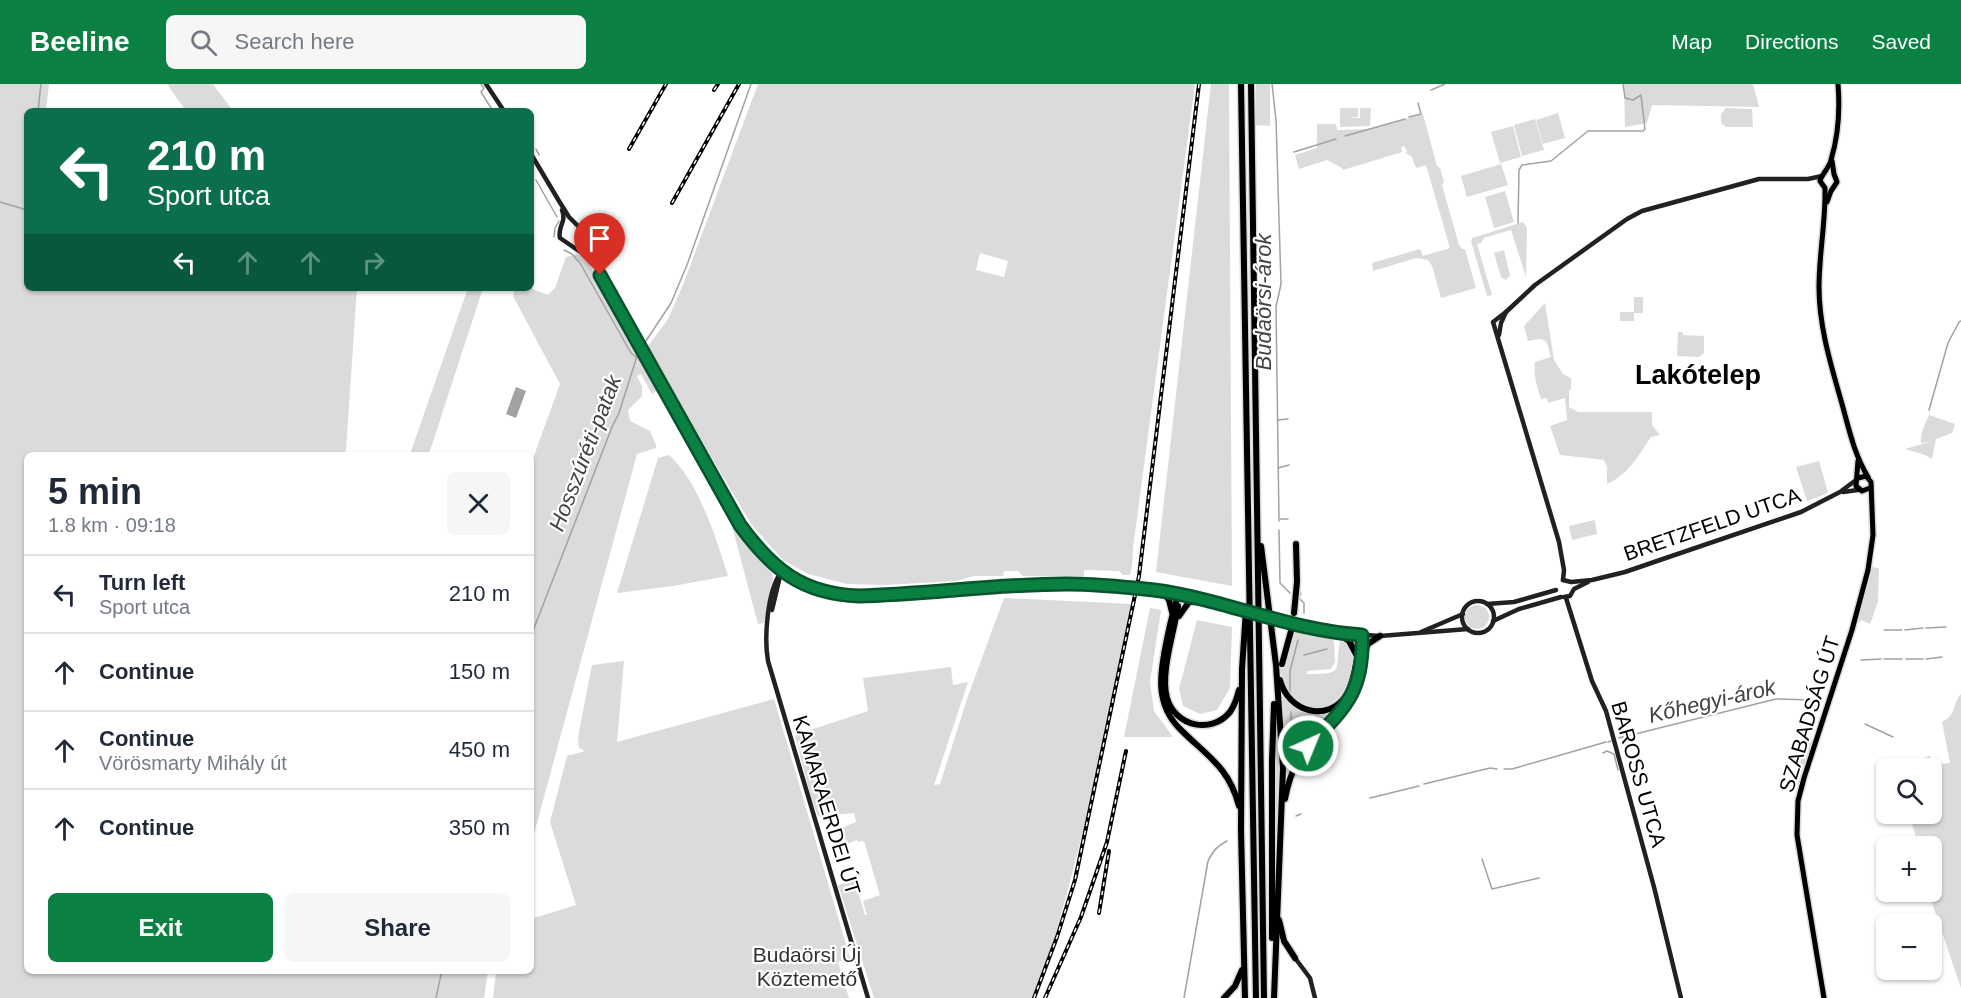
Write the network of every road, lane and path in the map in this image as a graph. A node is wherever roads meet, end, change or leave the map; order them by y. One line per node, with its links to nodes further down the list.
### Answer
1 (486, 84): 5 (street)
2 (1242, 84): 44 (highway)
3 (1251, 84): 30 (highway)
4 (1838, 84): 6 (main road)
5 (502, 108)
6 (1832, 157): 8 (main road); 9 (main road)
7 (534, 159): 14 (street)
8 (1834, 174): 9 (main road); 13 (main road)
9 (1823, 175): 10 (street); 11 (main road)
10 (1808, 179): 11 (street); 21 (street)
11 (1820, 183): 12 (main road)
12 (1825, 188): 13 (main road); 15 (main road)
13 (1833, 188): 15 (main road)
14 (559, 201): 16 (street); 17 (street)
15 (1825, 210): 23 (main road)
16 (573, 222): 17 (street); 18 (street)
17 (563, 224): 19 (street)
18 (579, 239): 19 (street); 20 (street)
19 (571, 244): 20 (street)
20 (595, 266): 32 (street)
21 (1506, 312): 22 (street); 22 (street)
22 (1499, 336): 34 (street)
23 (1858, 461): 24 (main road); 25 (main road)
24 (1868, 477): 25 (main road); 26 (main road)
25 (1857, 479): 27 (main road); 28 (street, BRETZFELD UTCA)
26 (1870, 488): 27 (main road); 29 (main road, SZABADSÁG ÚT)
27 (1860, 490): 28 (street, BRETZFELD UTCA); 29 (main road, SZABADSÁG ÚT)
28 (1840, 492): 35 (street, BRETZFELD UTCA)
29 (1872, 513): 74 (main road, SZABADSÁG ÚT)
30 (1257, 516): 58 (highway); 70 (highway)
31 (1296, 544): 46 (highway)
32 (781, 572): 33 (street); 40 (street, KAMARAERDEI ÚT); 49 (street, KAMARAERDEI ÚT)
33 (794, 580): 39 (street, bridge); 40 (street)
34 (1563, 580): 36 (street); 38 (street)
35 (1592, 580): 36 (street, BRETZFELD UTCA); 37 (street, BRETZFELD UTCA)
36 (1571, 582): 37 (street)
37 (1574, 589): 42 (street)
38 (1556, 590): 42 (street); 45 (street)
39 (1160, 591): 41 (street); 48 (highway)
40 (778, 592): 49 (street, KAMARAERDEI ÚT)
41 (1179, 594): 43 (street); 48 (highway)
42 (1564, 597): 50 (street); 73 (street, BAROSS UTCA)
43 (1207, 601): 48 (highway); 53 (street, bridge)
44 (1248, 604): 59 (highway); 69 (highway)
45 (1487, 604): 47 (street); 50 (street)
46 (1294, 613)
47 (1462, 614): 51 (street); 54 (street)
48 (1174, 619): 59 (highway); 62 (highway)
49 (769, 621): 66 (street, KAMARAERDEI ÚT)
50 (1493, 621): 51 (street)
51 (1468, 629): 54 (street)
52 (1291, 631): 58 (highway)
53 (1337, 633): 55 (street); 57 (highway)
54 (1414, 634): 56 (street)
55 (1362, 635): 56 (street); 57 (highway)
56 (1380, 636): 57 (highway)
57 (1359, 659): 58 (highway); 61 (highway)
58 (1279, 664): 61 (highway)
59 (1242, 669): 62 (highway)
60 (1274, 704): 71 (highway)
61 (1281, 817): 63 (highway)
62 (1241, 831): 65 (highway)
63 (1278, 898): 64 (highway); 71 (highway)
64 (1295, 958): 72 (street)
65 (1244, 966): 67 (highway); 68 (highway)
66 (868, 998)
67 (1224, 998)
68 (1245, 998)
69 (1256, 998)
70 (1264, 998)
71 (1273, 998)
72 (1315, 998)
73 (1681, 998)
74 (1824, 998)

